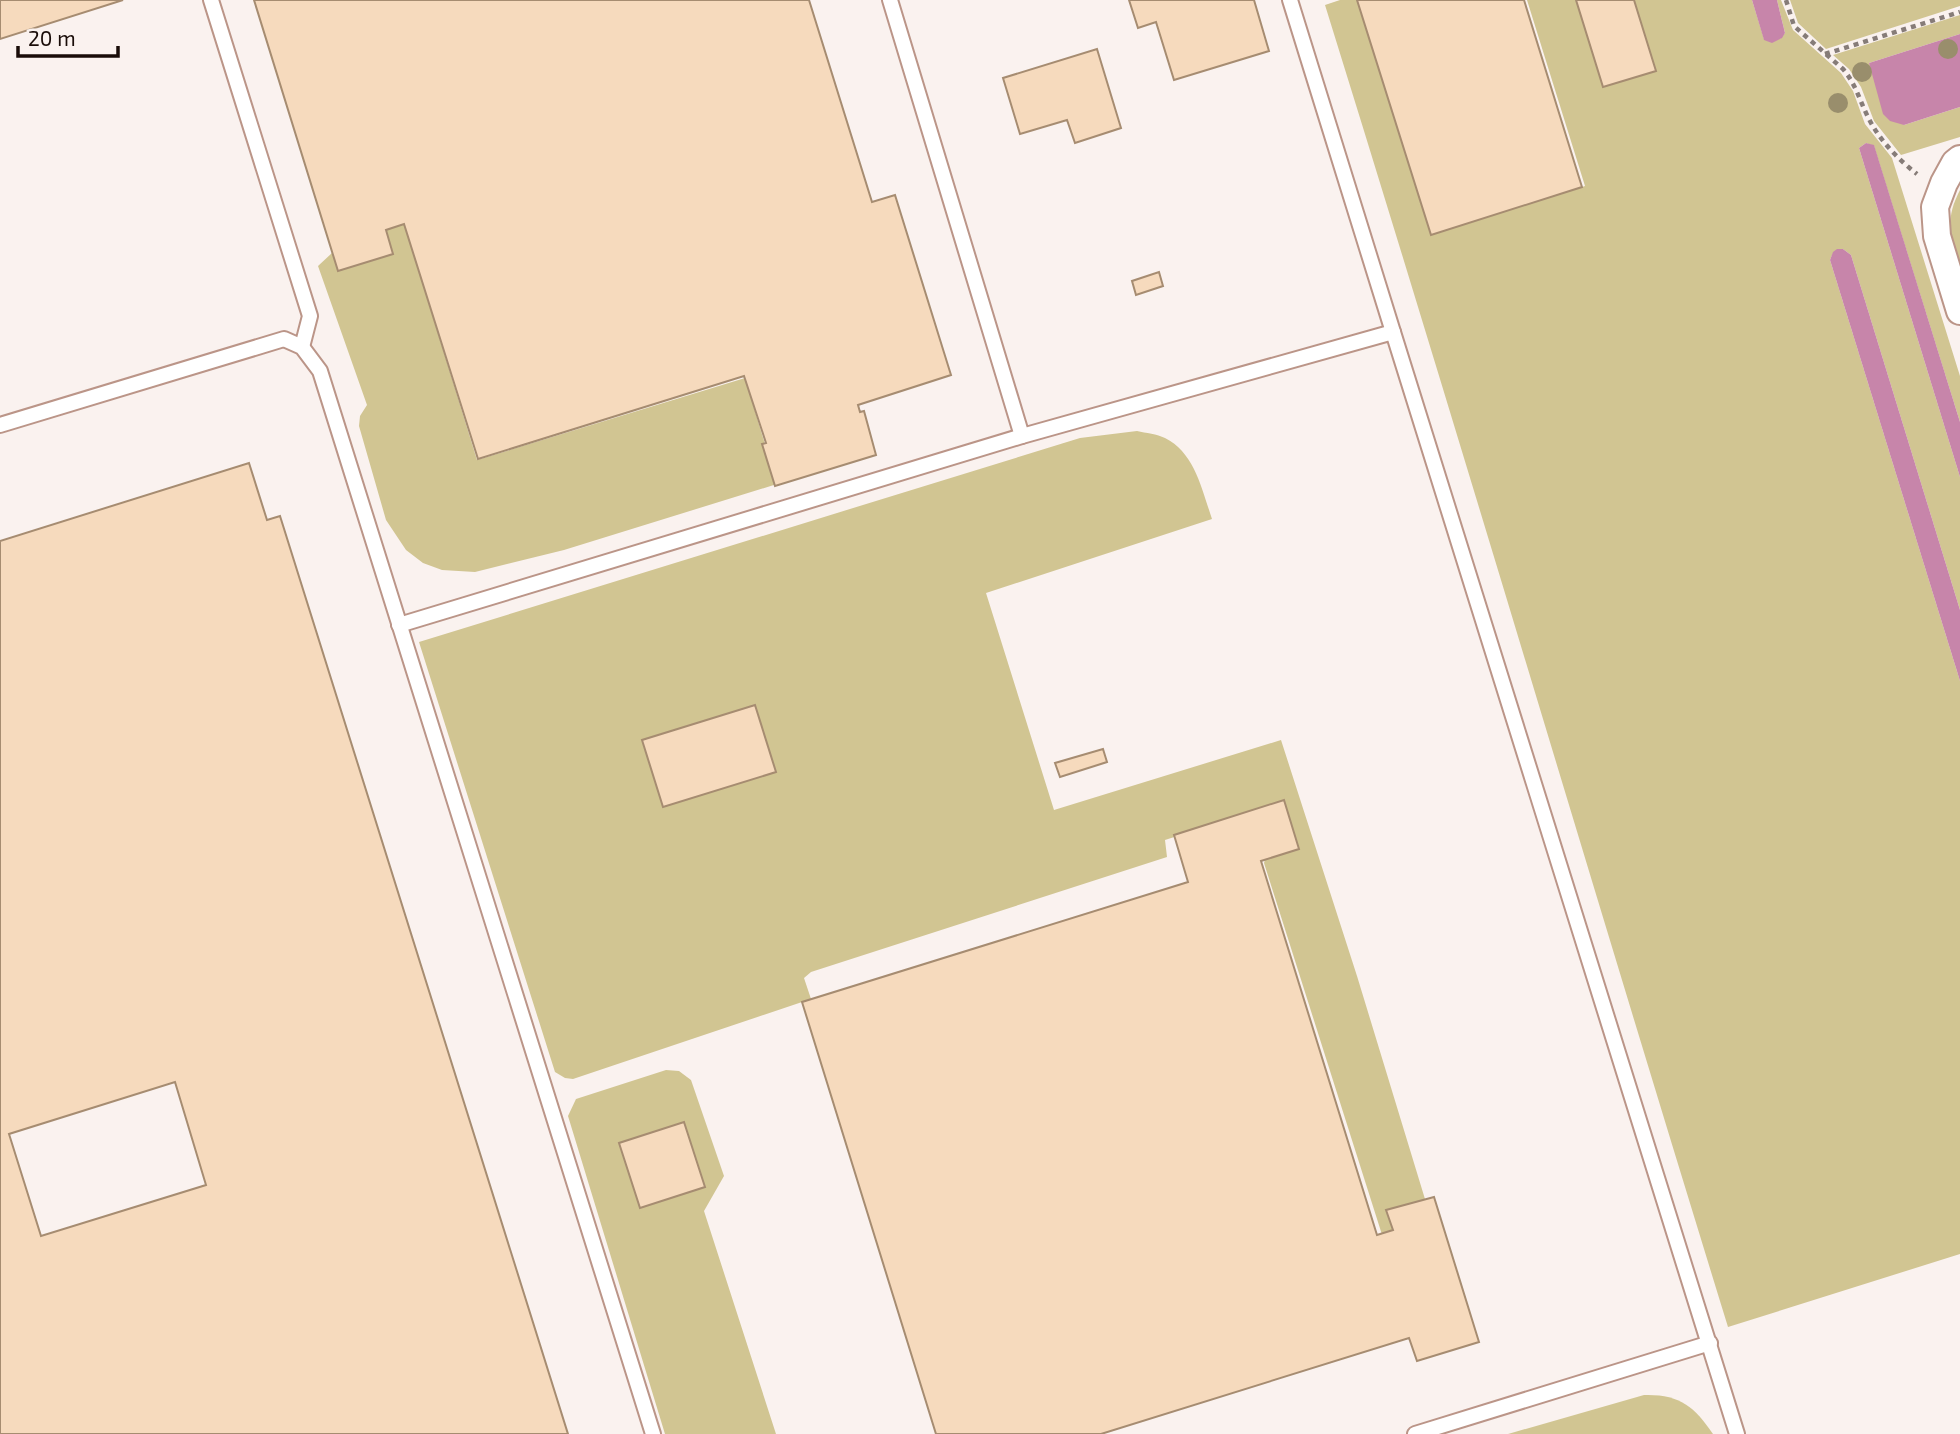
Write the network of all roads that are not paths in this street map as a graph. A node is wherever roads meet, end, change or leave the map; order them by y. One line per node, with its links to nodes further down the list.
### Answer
1 (211, 0): 7 (lane)
2 (890, 0): 9 (lane)
3 (1290, 0): 6 (lane)
4 (1960, 159): 5 (street)
5 (1960, 311)
6 (1393, 332): 9 (lane); 11 (lane)
7 (302, 347): 8 (lane); 10 (lane)
8 (0, 425)
9 (1022, 436): 10 (lane)
10 (400, 625): 12 (lane)
11 (1710, 1343): 13 (lane); 14 (lane)
12 (653, 1434)
13 (1415, 1434)
14 (1737, 1434)

